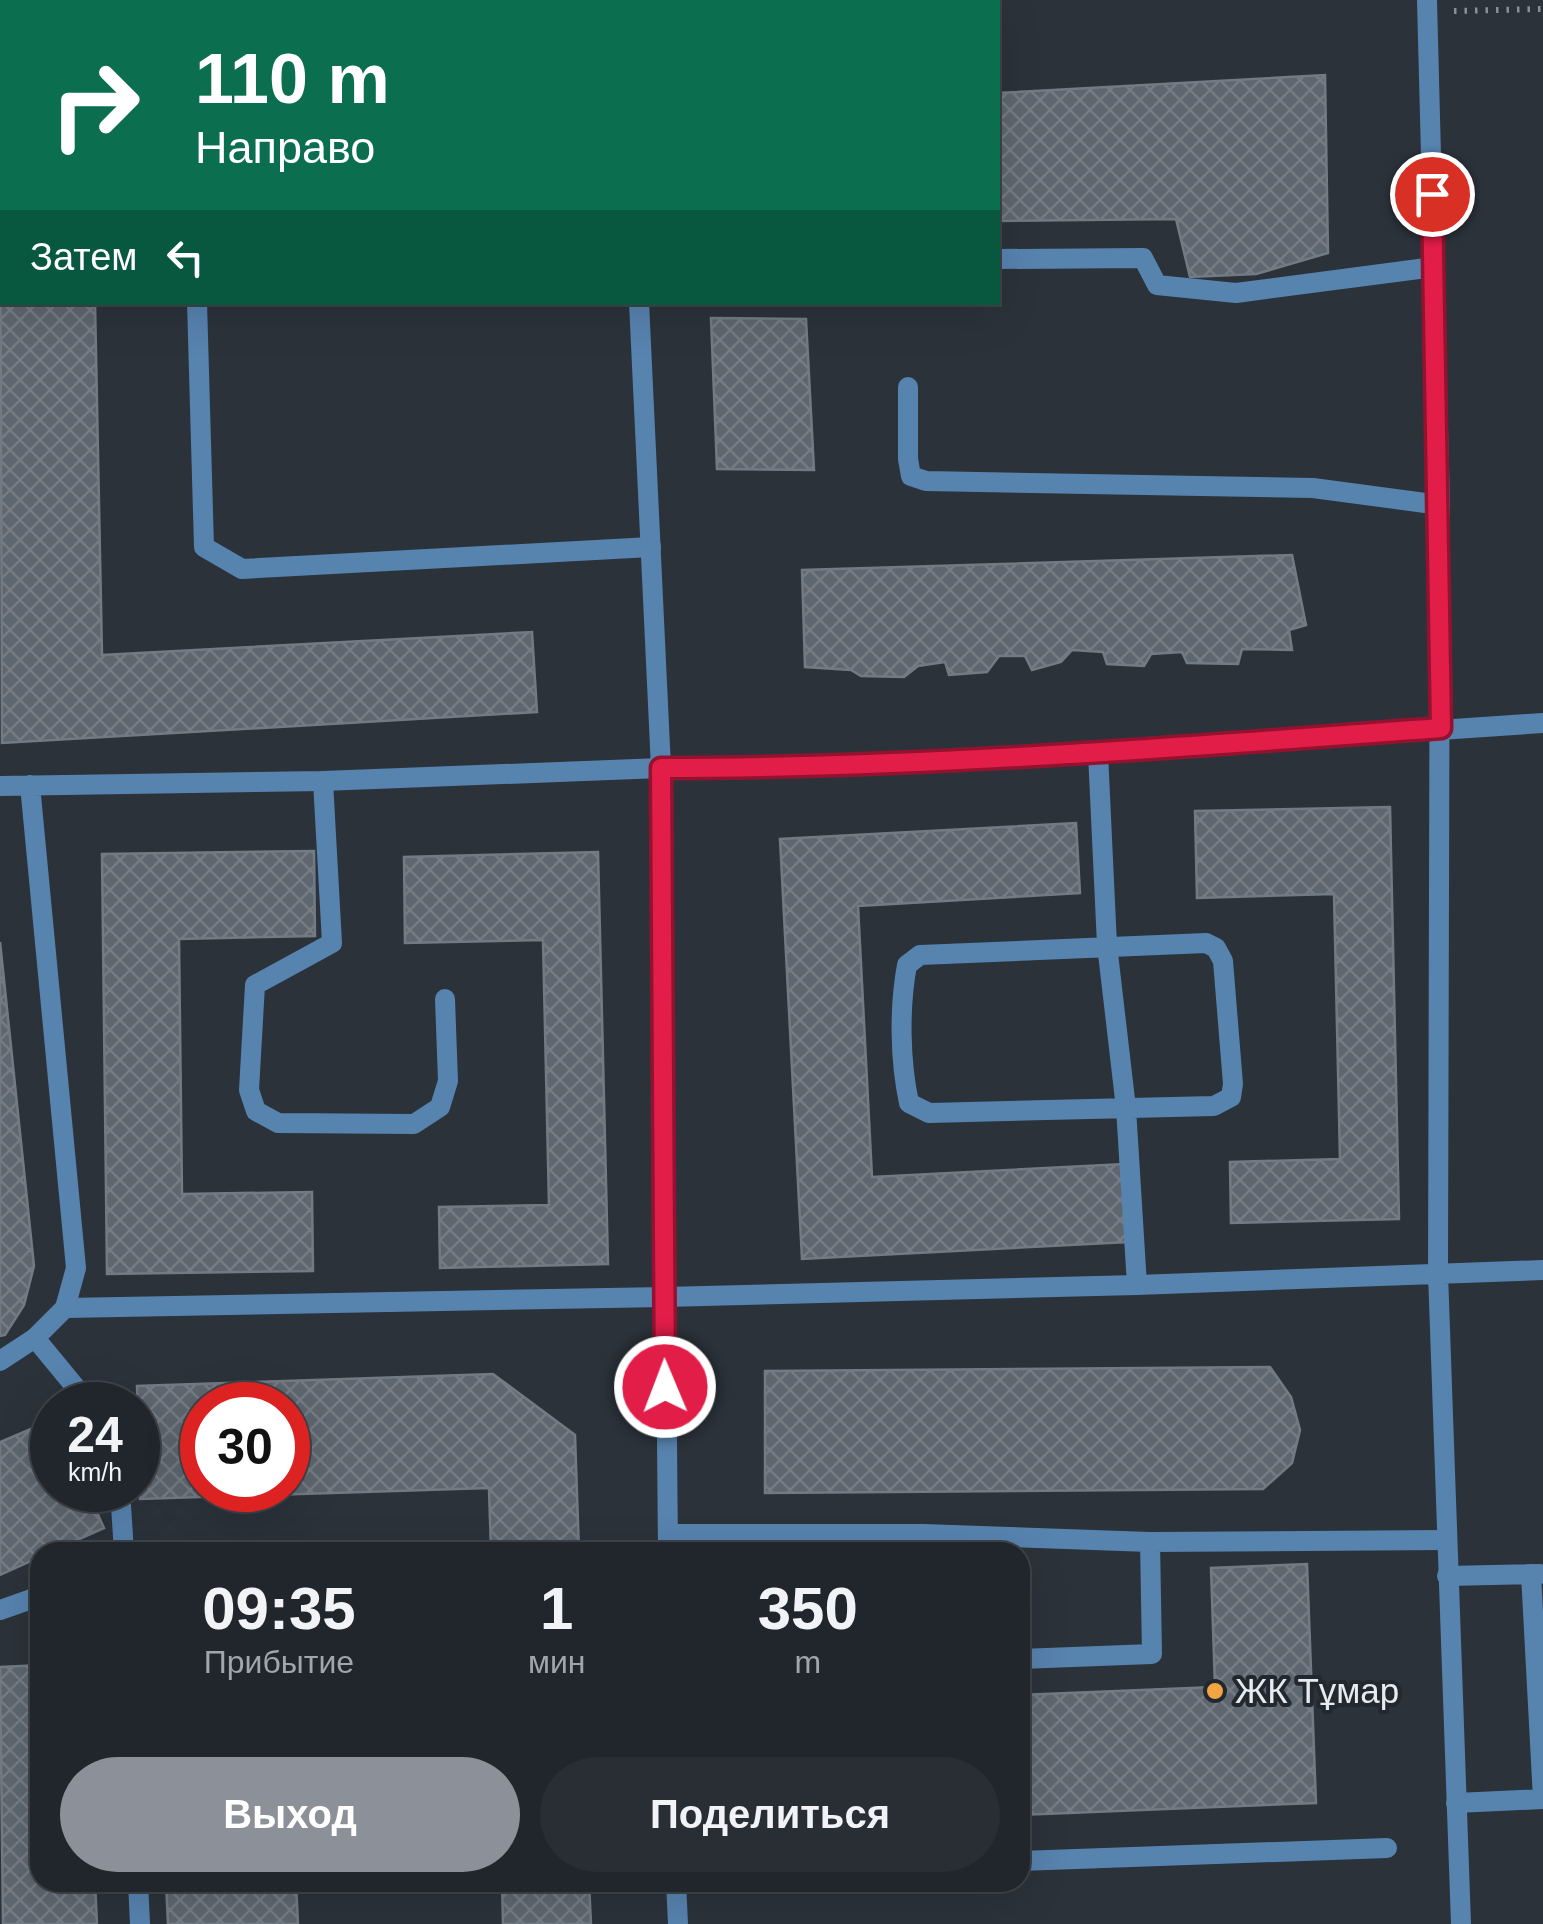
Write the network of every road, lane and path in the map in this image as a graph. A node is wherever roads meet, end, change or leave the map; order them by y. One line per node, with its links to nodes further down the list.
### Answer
1 (1428, 6): 2 (path); 4 (street)
2 (1543, 9)
3 (1000, 259): 4 (street)
4 (1434, 267): 8 (street)
5 (197, 305): 9 (street)
6 (639, 305): 9 (street)
7 (908, 387): 8 (street)
8 (1440, 505): 11 (street)
9 (650, 548): 13 (street)
10 (1543, 722): 11 (street)
11 (1441, 728): 12 (street); 21 (street)
12 (1098, 753): 13 (street); 17 (street)
13 (661, 768): 14 (street); 23 (street)
14 (323, 782): 15 (street); 18 (street)
15 (30, 785): 16 (street); 24 (street)
16 (0, 786)
17 (1108, 946): 19 (street); 19 (street); 19 (street)
18 (444, 999)
19 (1126, 1108): 22 (street)
20 (1543, 1270): 21 (street)
21 (1438, 1273): 22 (street); 29 (street)
22 (1136, 1286): 23 (street)
23 (664, 1298): 24 (street); 31 (street)
24 (65, 1308): 25 (street)
25 (34, 1338): 26 (street); 27 (street)
26 (0, 1361)
27 (71, 1382)
28 (121, 1512): 30 (street)
29 (1446, 1540): 32 (street); 35 (street)
30 (123, 1542)
31 (668, 1542)
32 (1150, 1542): 33 (street); 38 (street)
33 (1030, 1543)
34 (1537, 1574): 35 (street); 39 (street)
35 (1447, 1576): 40 (street)
36 (30, 1600): 37 (street)
37 (0, 1610)
38 (1030, 1659)
39 (1543, 1799): 40 (street)
40 (1456, 1802): 47 (street)
41 (1387, 1848): 42 (street)
42 (1030, 1861)
43 (138, 1892): 45 (street)
44 (676, 1892): 46 (street)
45 (140, 1924)
46 (678, 1924)
47 (1461, 1924)

